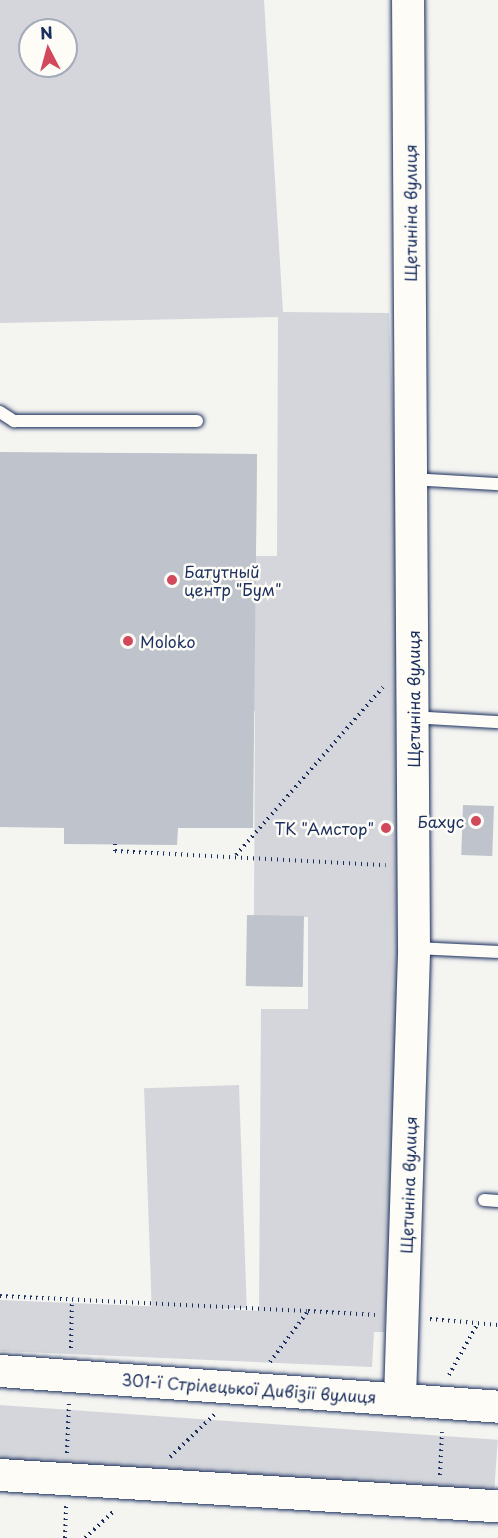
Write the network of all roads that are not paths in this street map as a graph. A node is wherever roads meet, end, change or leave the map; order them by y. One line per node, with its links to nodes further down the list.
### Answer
1 (408, 0): 4 (street, Щетиніна вулиця)
2 (0, 412): 3 (lane)
3 (197, 421)
4 (411, 479): 5 (lane); 6 (street, Щетиніна вулиця)
5 (498, 484)
6 (412, 717): 7 (lane); 8 (street, Щетиніна вулиця)
7 (498, 722)
8 (414, 948): 9 (lane); 13 (street, Щетиніна вулиця)
9 (498, 952)
10 (484, 1200): 11 (lane)
11 (498, 1201)
12 (0, 1371): 13 (street, 301-ї Стрілецької Дивізії вулиця)
13 (400, 1399): 14 (street, 301-ї Стрілецької Дивізії вулиця)
14 (498, 1407)
15 (0, 1475): 16 (street)
16 (498, 1506)

